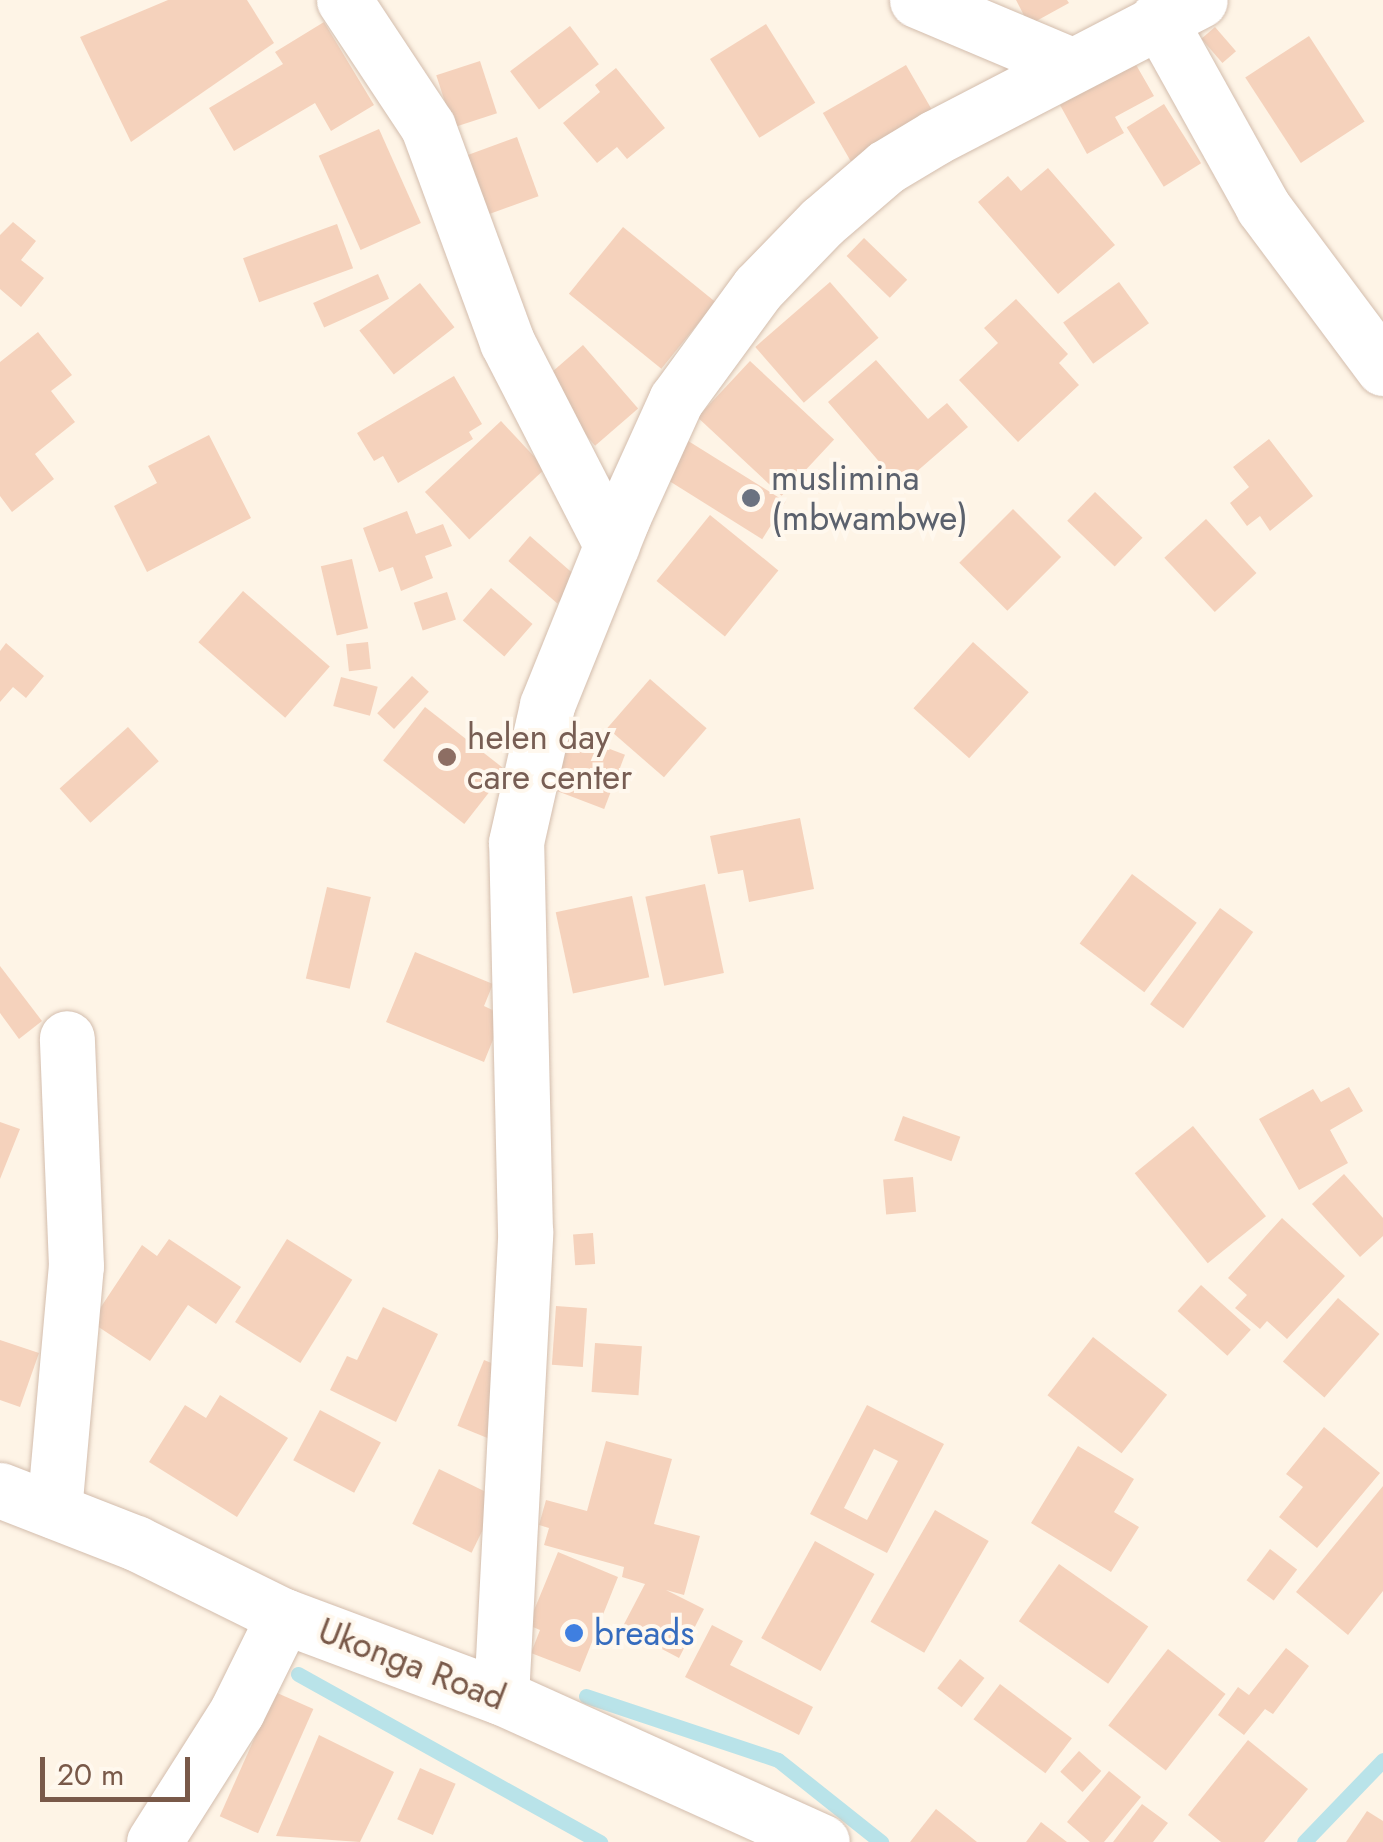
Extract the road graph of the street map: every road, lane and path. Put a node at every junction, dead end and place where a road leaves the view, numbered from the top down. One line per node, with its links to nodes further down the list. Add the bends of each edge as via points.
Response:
1 (344, 0): 6 (street, via 428,127 514,358)
2 (917, 0): 4 (street)
3 (1154, 12): 4 (street); 5 (street, via 1263,207)
4 (1071, 65): 6 (street, via 886,167 758,288 676,400)
5 (1383, 368)
6 (612, 546): 11 (street, via 547,706 516,842 525,1232)
7 (67, 1038): 9 (street, via 76,1266)
8 (0, 1490): 9 (street, Ukonga Road)
9 (54, 1511): 10 (street, Ukonga Road, via 136,1542)
10 (284, 1616): 11 (street, Ukonga Road); 12 (street)
11 (501, 1697): 13 (street, Ukonga Road)
12 (164, 1837)
13 (822, 1842)

